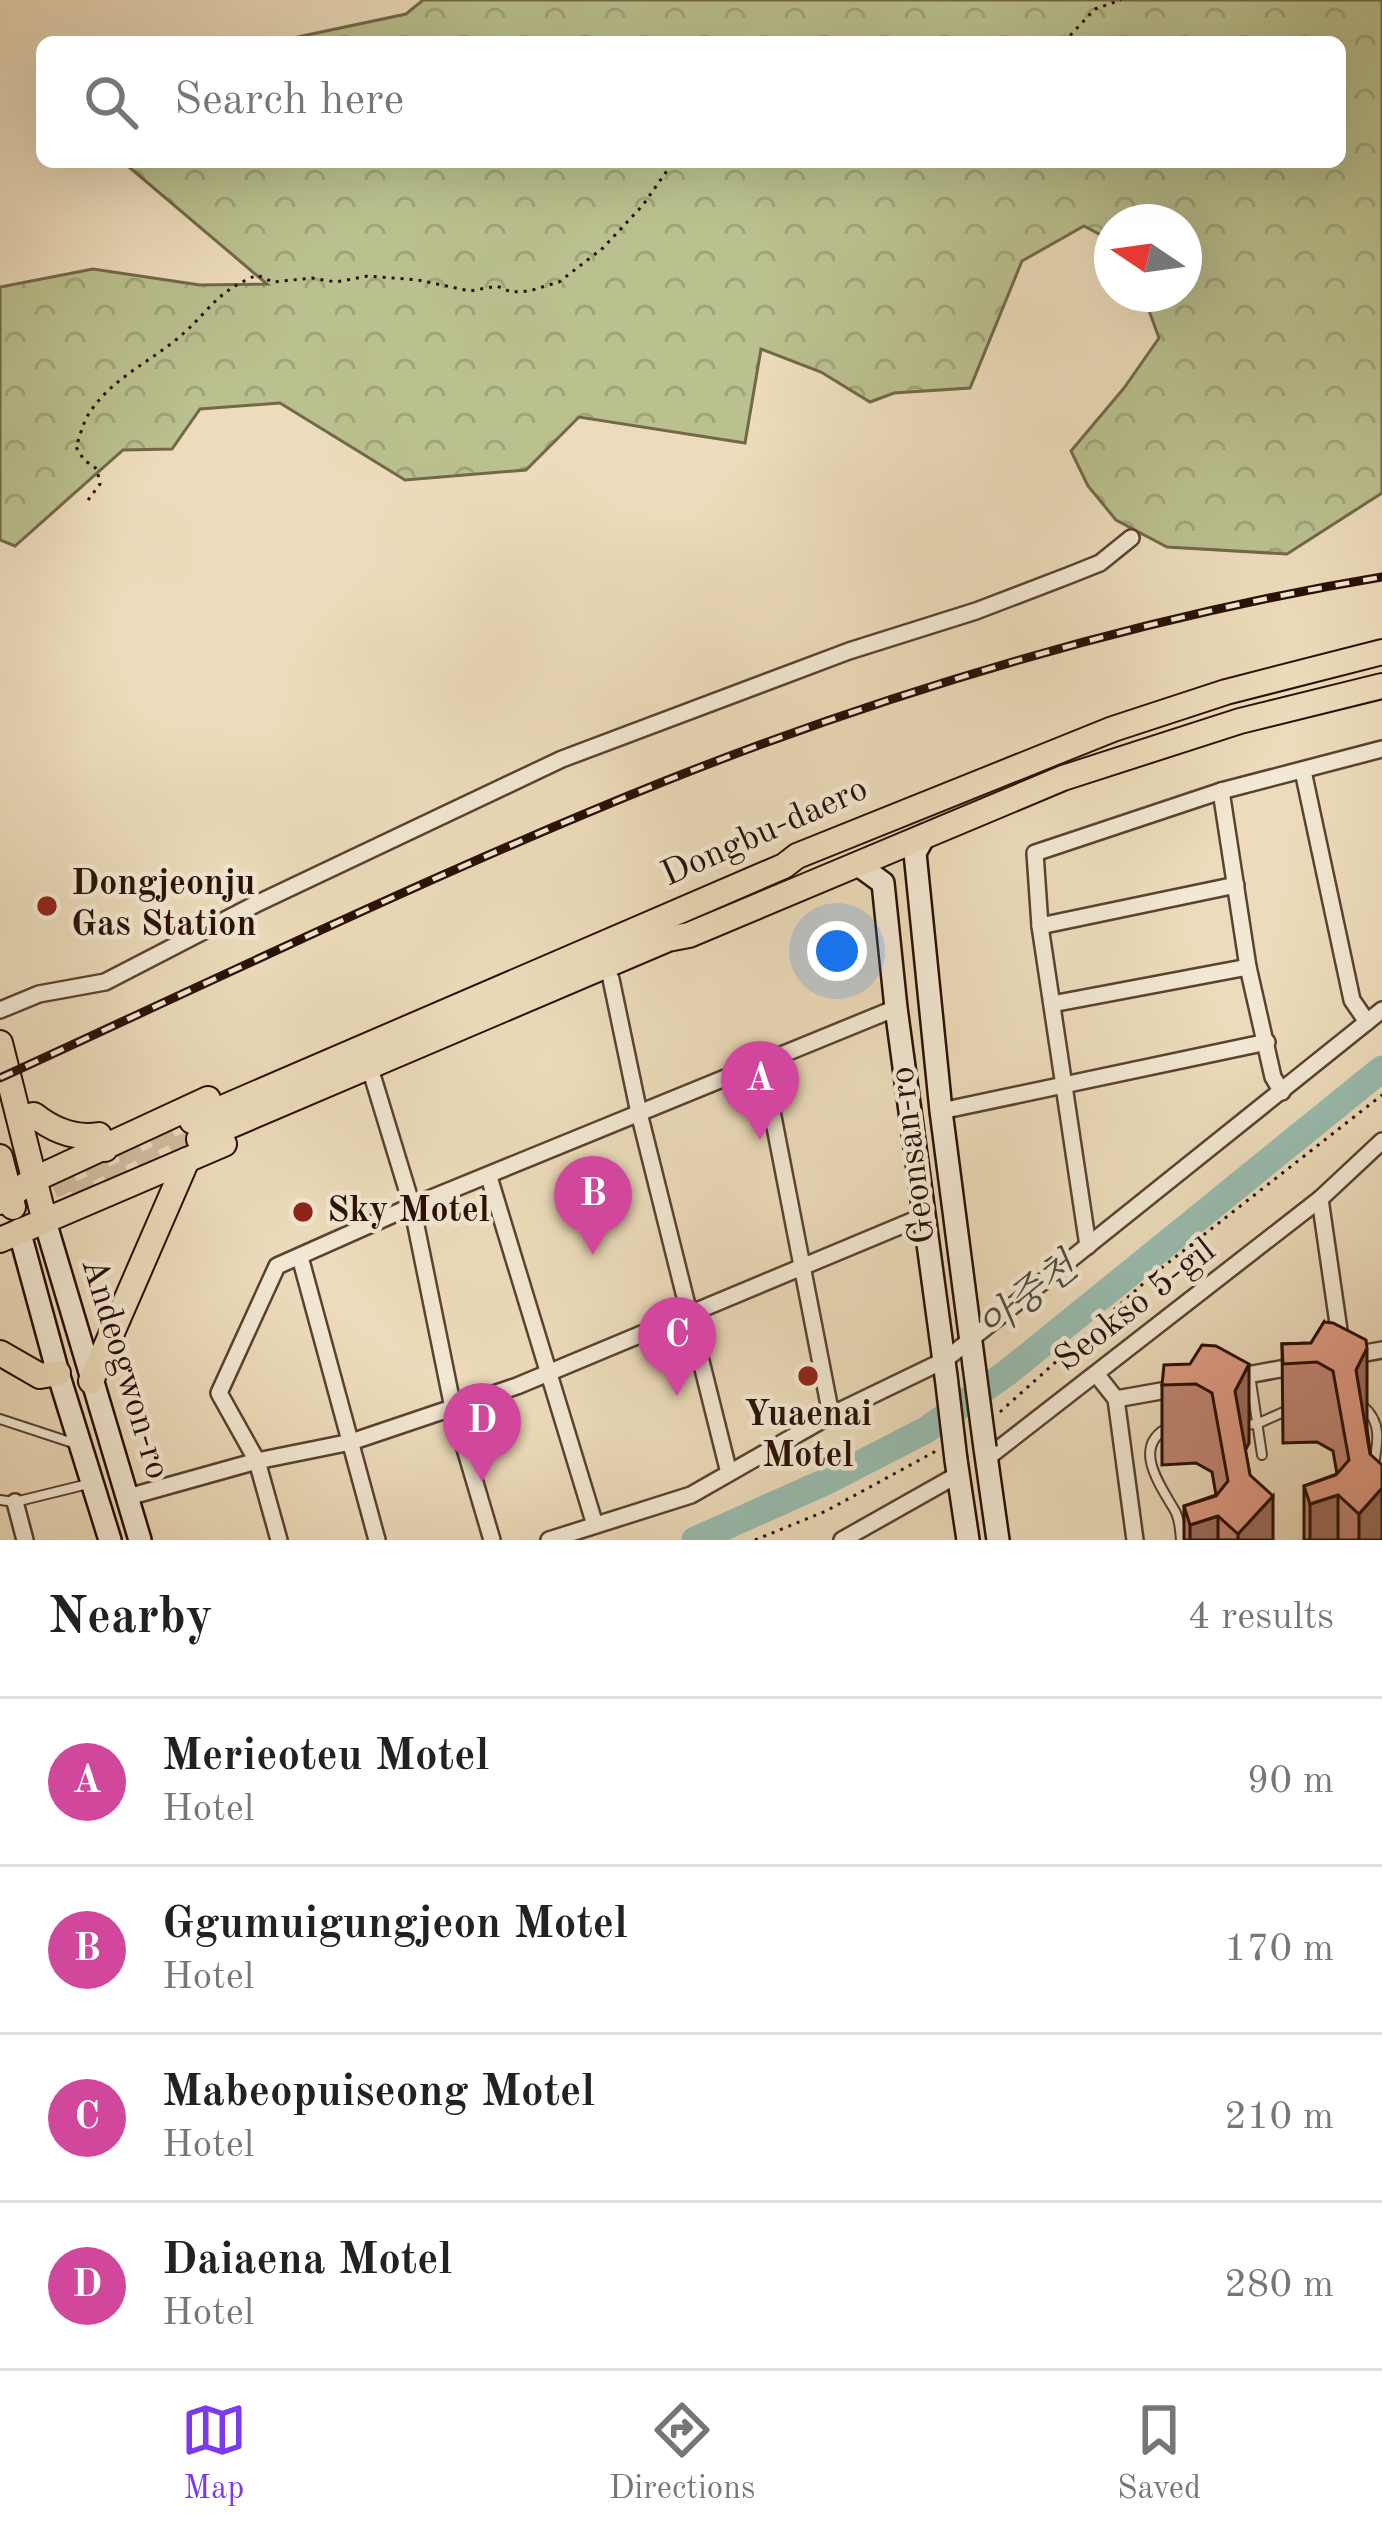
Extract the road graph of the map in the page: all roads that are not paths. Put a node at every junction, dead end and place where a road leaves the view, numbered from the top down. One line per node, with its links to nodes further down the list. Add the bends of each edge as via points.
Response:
1 (1131, 538): 17 (street, via 1100,562 1033,590 562,759 105,982)
2 (1382, 652): 8 (main road, Dongbu-daero, via 1113,729)
3 (1382, 686): 7 (main road, Dongbu-daero, via 1063,778)
4 (1382, 749): 5 (street)
5 (1303, 771): 6 (street); 19 (street, via 1352,1000)
6 (1220, 791): 10 (street); 11 (street, via 1035,853)
7 (925, 836): 9 (main road, Dongbu-daero); 26 (street, Geonsan-ro, via 914,853)
8 (797, 856): 29 (main road, via 778,857); 30 (main road, Dongbu-daero)
9 (857, 864): 12 (main road, Dongbu-daero); 16 (street, Geonsan-ro, via 883,883)
10 (1236, 885): 11 (street); 13 (street)
11 (1040, 926): 15 (street)
12 (689, 935): 14 (main road, Dongbu-daero); 30 (main road, Dongbu-daero)
13 (1248, 967): 15 (street); 20 (street)
14 (611, 980): 23 (main road, Dongbu-daero); 27 (street)
15 (1052, 1004): 24 (street)
16 (896, 1008): 22 (street); 39 (street, Geonsan-ro)
17 (0, 1010)
18 (1382, 1010): 19 (street)
19 (1367, 1022): 25 (street)
20 (1267, 1042): 24 (street); 25 (street)
21 (0, 1043): 28 (main road)
22 (762, 1060): 27 (street); 44 (street)
23 (373, 1078): 30 (main road, Dongbu-daero); 38 (street)
24 (1062, 1086): 26 (street); 42 (street)
25 (1282, 1092): 42 (street)
26 (940, 1111): 46 (street, Geonsan-ro)
27 (638, 1113): 34 (street); 45 (street)
28 (20, 1118): 32 (main road, via 34,1115 81,1138 99,1135); 35 (main road)
29 (164, 1118): 30 (main road, via 166,1144); 32 (main road)
30 (193, 1140): 40 (main road, Dongbu-daero); 55 (main road)
31 (1382, 1141): 36 (street, Seokso 5-gil)
32 (105, 1149): 35 (main road)
33 (0, 1157): 37 (main road)
34 (488, 1177): 38 (street); 52 (street)
35 (33, 1180): 37 (main road); 40 (main road)
36 (1320, 1198): 47 (street, via 1343,1357); 53 (street, Seokso 5-gil)
37 (5, 1199): 41 (main road)
38 (412, 1206): 43 (street); 59 (street)
39 (924, 1216): 44 (street); 50 (street, Geonsan-ro)
40 (44, 1218): 41 (main road, Dongbu-daero); 55 (street, Andeogwon-ro)
41 (9, 1235): 51 (street, Andeogwon-ro)
42 (1088, 1246): 46 (street)
43 (300, 1257): 65 (street); 69 (street, via 277,1267 219,1393)
44 (803, 1264): 45 (street); 60 (street)
45 (688, 1313): 52 (street); 72 (street)
46 (971, 1340): 50 (street); 67 (street, Geonsan-ro, bridge)
47 (1382, 1350)
48 (0, 1353): 51 (main road, via 40,1376)
49 (1320, 1362): 54 (street)
50 (946, 1368): 60 (street); 70 (street, Geonsan-ro, bridge)
51 (58, 1373): 66 (street, Andeogwon-ro)
52 (548, 1373): 59 (street); 76 (street)
53 (1097, 1375): 57 (street); 67 (street, Seokso 5-gil)
54 (1250, 1375): 57 (street); 64 (lane)
55 (91, 1381): 74 (street, Andeogwon-ro)
56 (1343, 1397): 71 (lane, via 1373,1414)
57 (1116, 1400): 87 (street)
58 (1299, 1401): 64 (lane)
59 (453, 1408): 65 (street); 82 (street)
60 (831, 1414): 72 (street)
61 (1190, 1418): 88 (lane, via 1161,1431 1150,1460)
62 (0, 1419): 66 (lane)
63 (1232, 1423): 64 (lane)
64 (1257, 1424): 68 (lane)
65 (351, 1442): 69 (street); 81 (street)
66 (83, 1446): 73 (street, Andeogwon-ro)
67 (986, 1453): 86 (street, Geonsan-ro)
68 (1262, 1455)
69 (257, 1461): 74 (street); 80 (street)
70 (957, 1467): 84 (street); 85 (street)
71 (1372, 1471)
72 (729, 1473): 76 (street, via 691,1495)
73 (94, 1483): 75 (lane); 78 (street, Andeogwon-ro)
74 (128, 1497): 79 (street, Andeogwon-ro)
75 (8, 1501): 77 (street)
76 (595, 1525): 83 (street)
77 (25, 1540)
78 (110, 1540)
79 (140, 1540)
80 (279, 1540)
81 (377, 1540)
82 (492, 1540)
83 (548, 1540)
84 (842, 1540)
85 (968, 1540)
86 (998, 1540)
87 (1135, 1540)
88 (1181, 1540)

